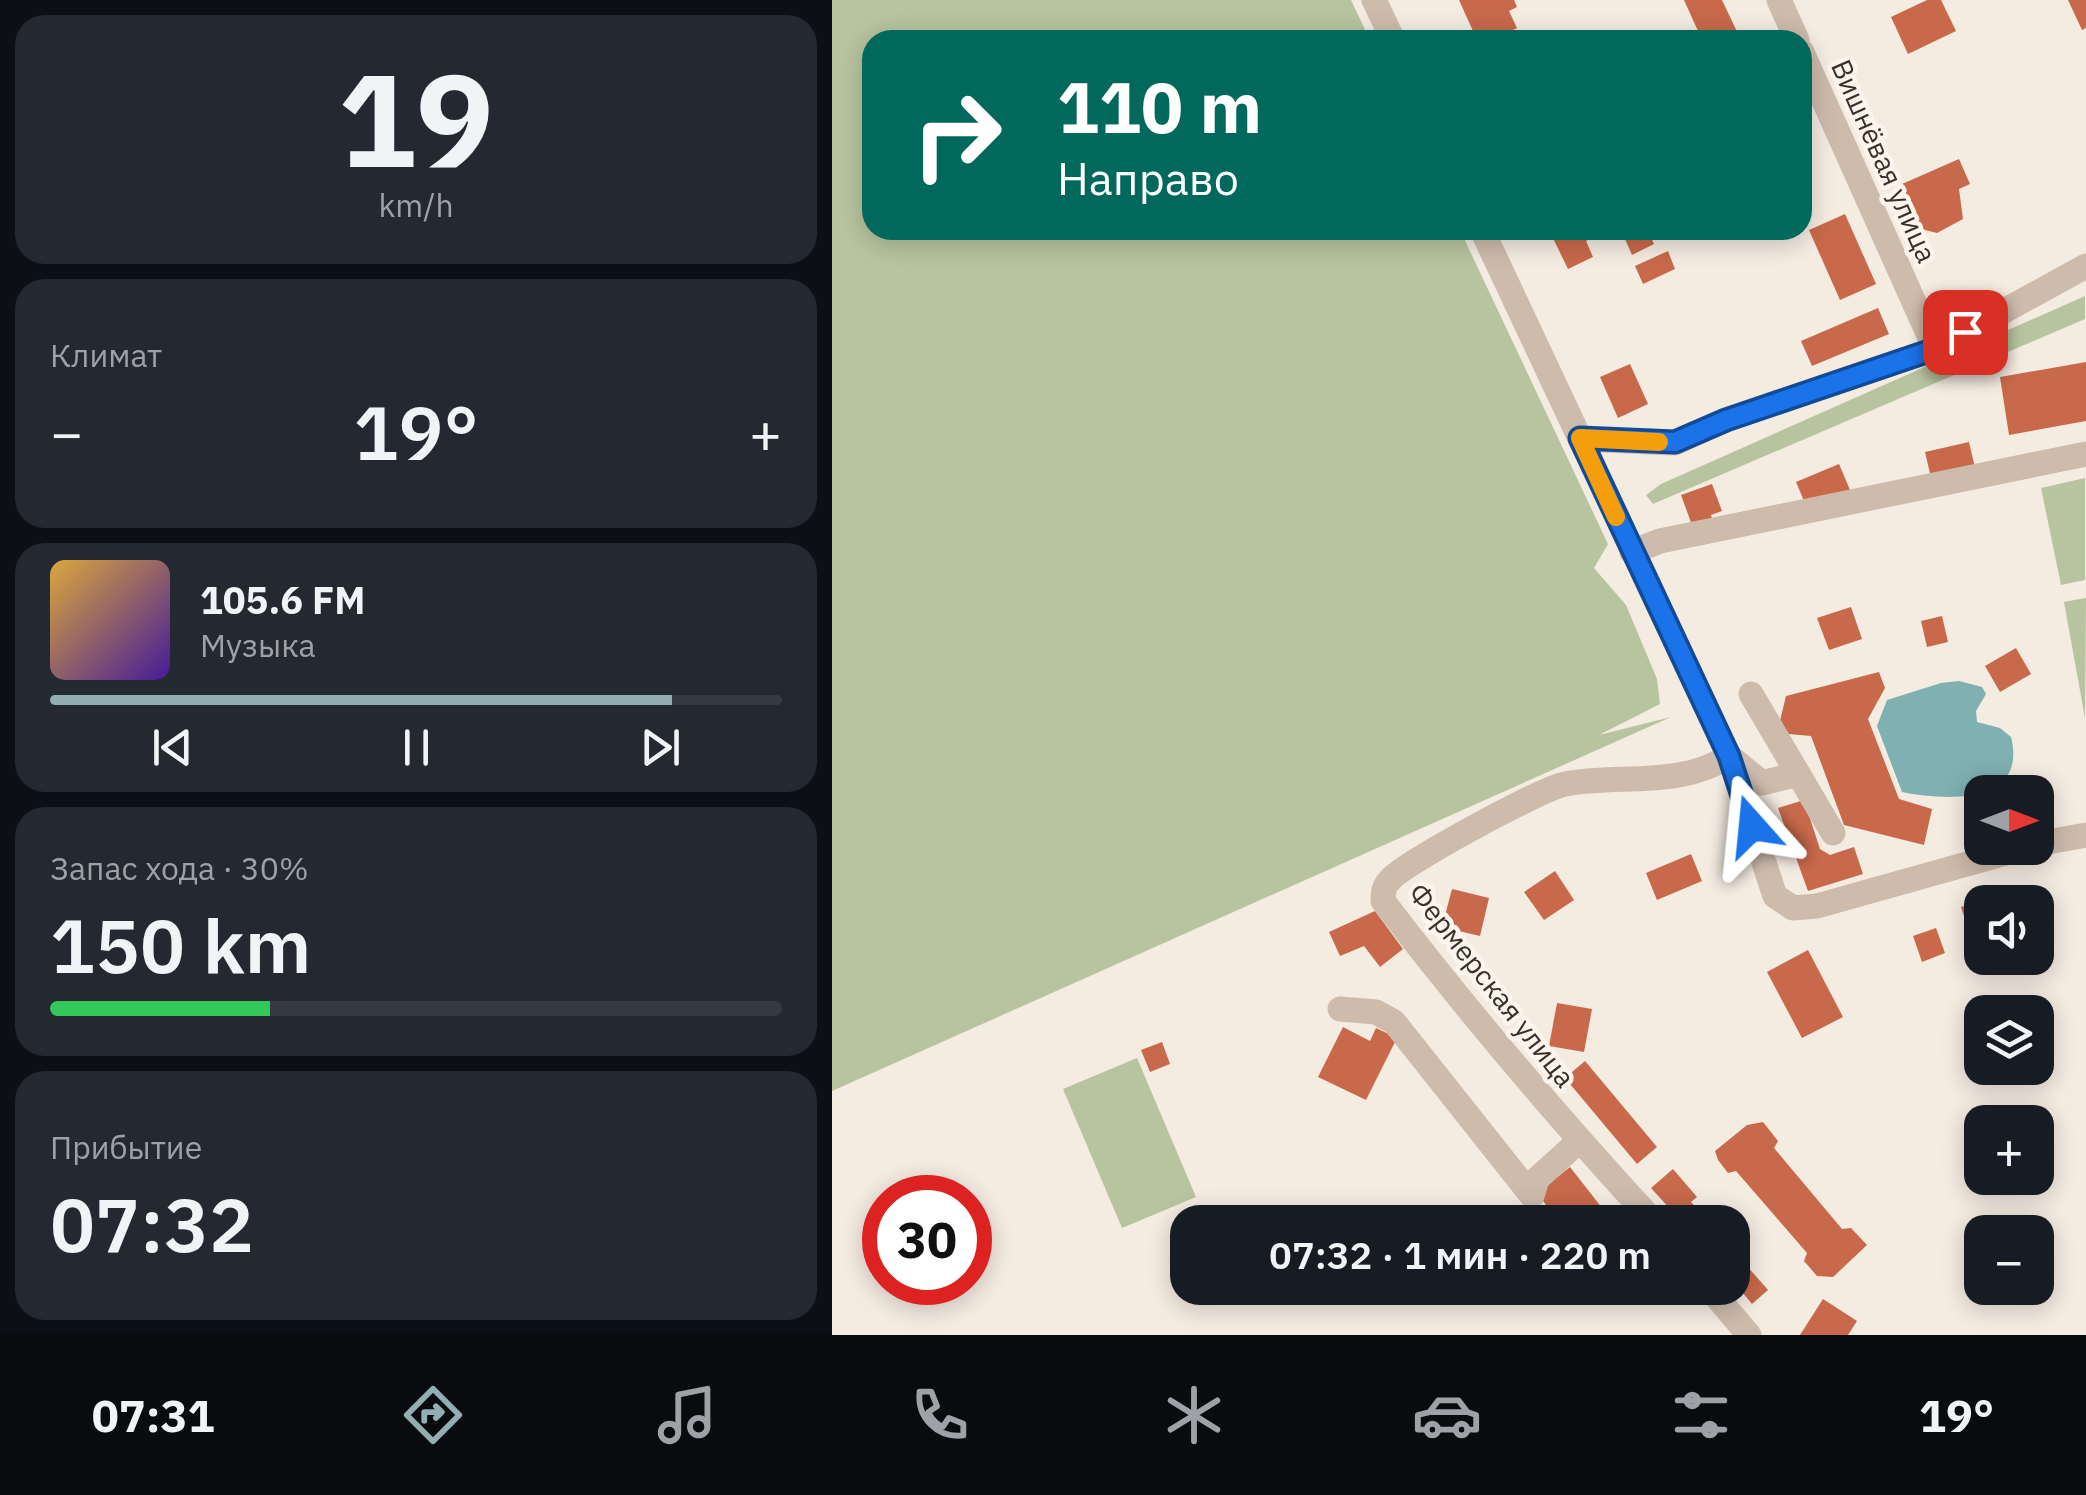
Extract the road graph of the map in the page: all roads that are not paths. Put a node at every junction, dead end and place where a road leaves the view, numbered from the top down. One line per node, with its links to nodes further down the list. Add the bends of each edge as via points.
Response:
1 (1374, 0): 3 (street)
2 (1779, 0): 4 (street, Вишнёвая улица)
3 (1388, 30)
4 (1792, 30)
5 (1812, 74): 8 (street, Вишнёвая улица)
6 (1487, 240): 9 (street)
7 (2086, 266): 8 (street)
8 (1935, 349): 9 (street, via 1675,442)
9 (1580, 438): 11 (street)
10 (2086, 454): 11 (street)
11 (1632, 552): 13 (street)
12 (1752, 694): 14 (street)
13 (1729, 756): 14 (street, via 1762,782); 18 (street, via 1775,896 1793,908); 20 (street, Фермерская улица, via 1706,772 1549,788 1414,860 1383,890 1383,900 1430,962)
14 (1798, 774): 15 (street)
15 (1833, 834)
16 (2086, 835): 17 (street)
17 (2054, 841)
18 (1964, 865)
19 (1340, 1009): 20 (street, via 1376,1012 1394,1022 1532,1196 1537,1179)
20 (1579, 1142): 21 (street, Фермерская улица)
21 (1638, 1205)
22 (1723, 1305): 23 (street)
23 (1749, 1335)

